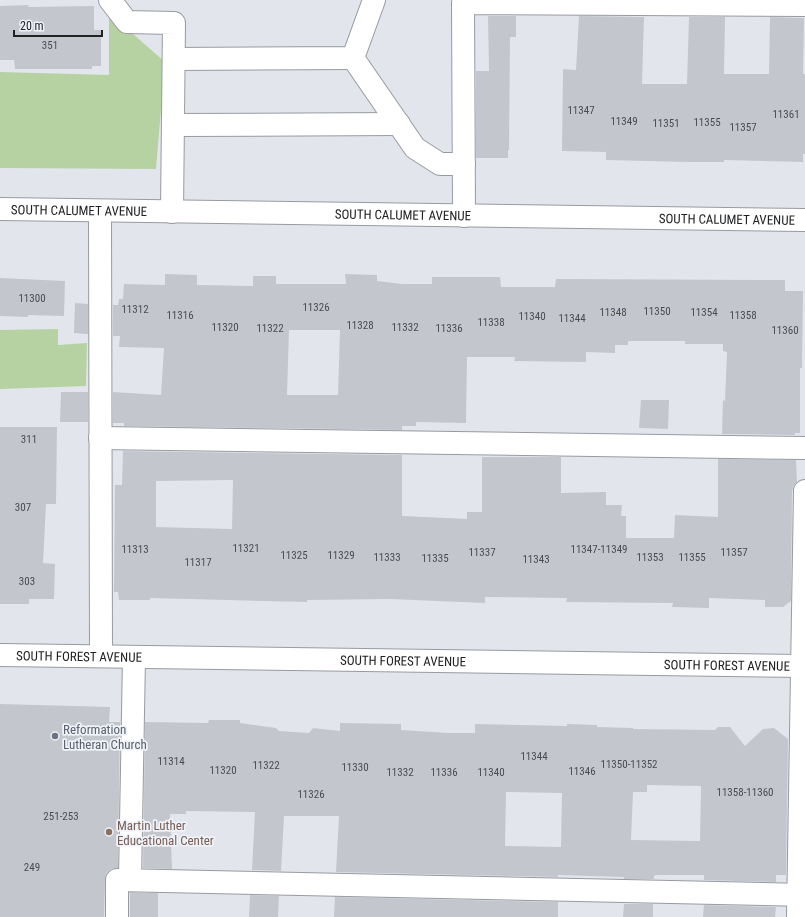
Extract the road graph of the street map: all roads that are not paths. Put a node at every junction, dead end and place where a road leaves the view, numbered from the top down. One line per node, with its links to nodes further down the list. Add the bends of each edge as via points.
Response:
1 (110, 0): 5 (street, via 127,22 174,23)
2 (374, 0): 4 (street)
3 (805, 4): 8 (street, via 463,3)
4 (353, 58): 5 (street); 6 (street)
5 (174, 59): 7 (street)
6 (399, 124): 7 (street); 8 (street, via 415,148 440,164)
7 (174, 125): 11 (street)
8 (464, 164): 12 (street)
9 (0, 209): 10 (street, SOUTH CALUMET AVENUE)
10 (100, 211): 11 (street, SOUTH CALUMET AVENUE); 14 (street)
11 (172, 212): 12 (street, SOUTH CALUMET AVENUE)
12 (464, 216): 13 (street, SOUTH CALUMET AVENUE)
13 (805, 220)
14 (100, 438): 15 (street); 18 (street)
15 (805, 448)
16 (805, 491): 20 (street)
17 (0, 655): 18 (street, SOUTH FOREST AVENUE)
18 (101, 656): 19 (street, SOUTH FOREST AVENUE)
19 (134, 657): 20 (street, SOUTH FOREST AVENUE); 21 (street)
20 (804, 666): 22 (street)
21 (130, 880): 22 (street); 23 (street, via 117,880)
22 (802, 895): 24 (street)
23 (117, 917)
24 (798, 917)

